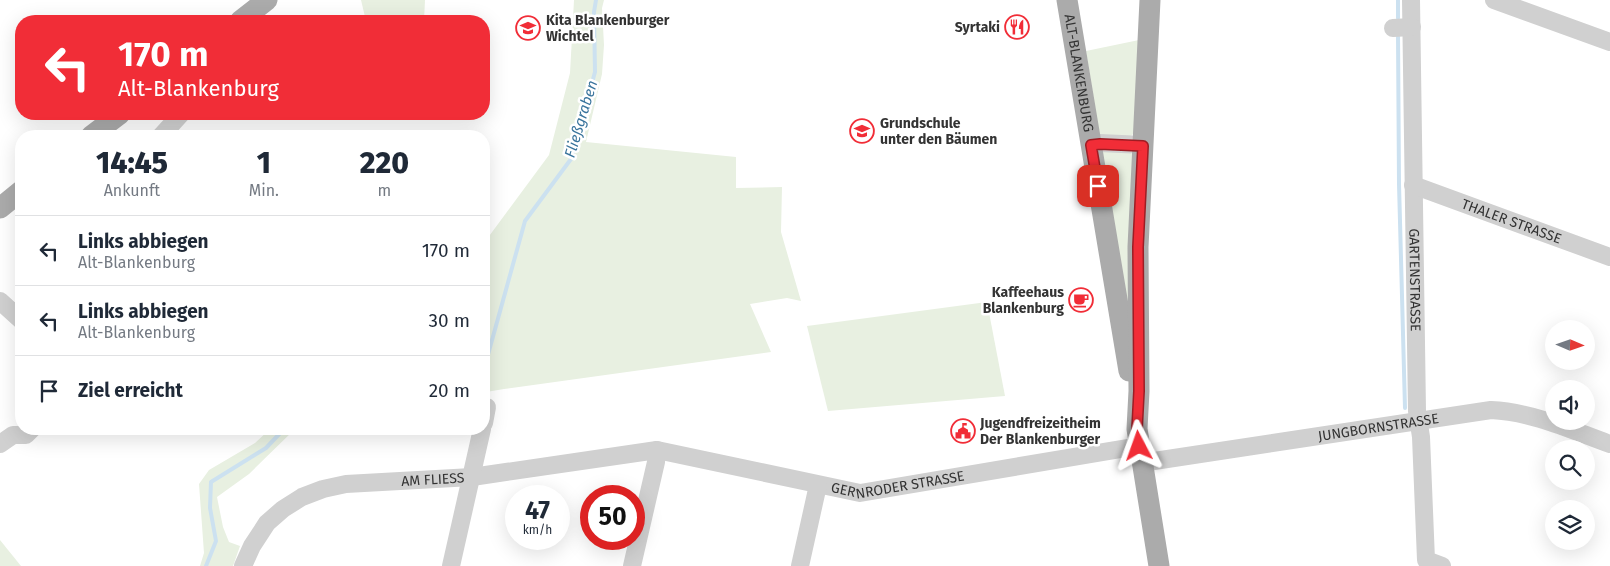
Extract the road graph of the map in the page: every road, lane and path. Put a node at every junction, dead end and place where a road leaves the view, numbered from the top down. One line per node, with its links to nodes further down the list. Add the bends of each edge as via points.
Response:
1 (267, 0): 6 (main road)
2 (1068, 0): 14 (main road, ALT-BLANKENBURG)
3 (1150, 0): 15 (main road, ALT-BLANKENBURG)
4 (1411, 0): 7 (street, GARTENSTRASSE)
5 (1494, 0): 9 (street)
6 (248, 15)
7 (1412, 27): 8 (street); 16 (street, GARTENSTRASSE)
8 (1393, 28)
9 (1610, 42)
10 (112, 120): 12 (main road)
11 (176, 120): 13 (street)
12 (99, 130)
13 (166, 130)
14 (1091, 145): 15 (street, ALT-BLANKENBURG); 22 (main road, ALT-BLANKENBURG)
15 (1143, 146): 22 (main road, ALT-BLANKENBURG, via 1138,247)
16 (1413, 185): 19 (street, THALER STRASSE); 23 (street, GARTENSTRASSE)
17 (15, 196): 18 (main road)
18 (0, 208)
19 (1610, 257)
20 (0, 301): 21 (street)
21 (15, 315)
22 (1137, 406): 29 (main road, ALT-BLANKENBURG)
23 (1418, 421): 27 (street, JUNGBORNSTRASSE, via 1491,410 1512,411); 29 (street, JUNGBORNSTRASSE); 32 (street, GARTENSTRASSE)
24 (15, 435): 26 (street)
25 (481, 435): 30 (street)
26 (0, 444)
27 (1610, 444)
28 (657, 450): 30 (street, AM FLIESS); 31 (street, GERNRODER STRASSE); 35 (street)
29 (1140, 454): 31 (street, GERNRODER STRASSE, via 860,493); 37 (main road, ALT-BLANKENBURG)
30 (472, 477): 33 (street, AM FLIESS, via 346,484 309,494 267,523); 34 (street)
31 (818, 485): 36 (street)
32 (1434, 563)
33 (244, 566)
34 (451, 566)
35 (632, 566)
36 (800, 566)
37 (1159, 566)

